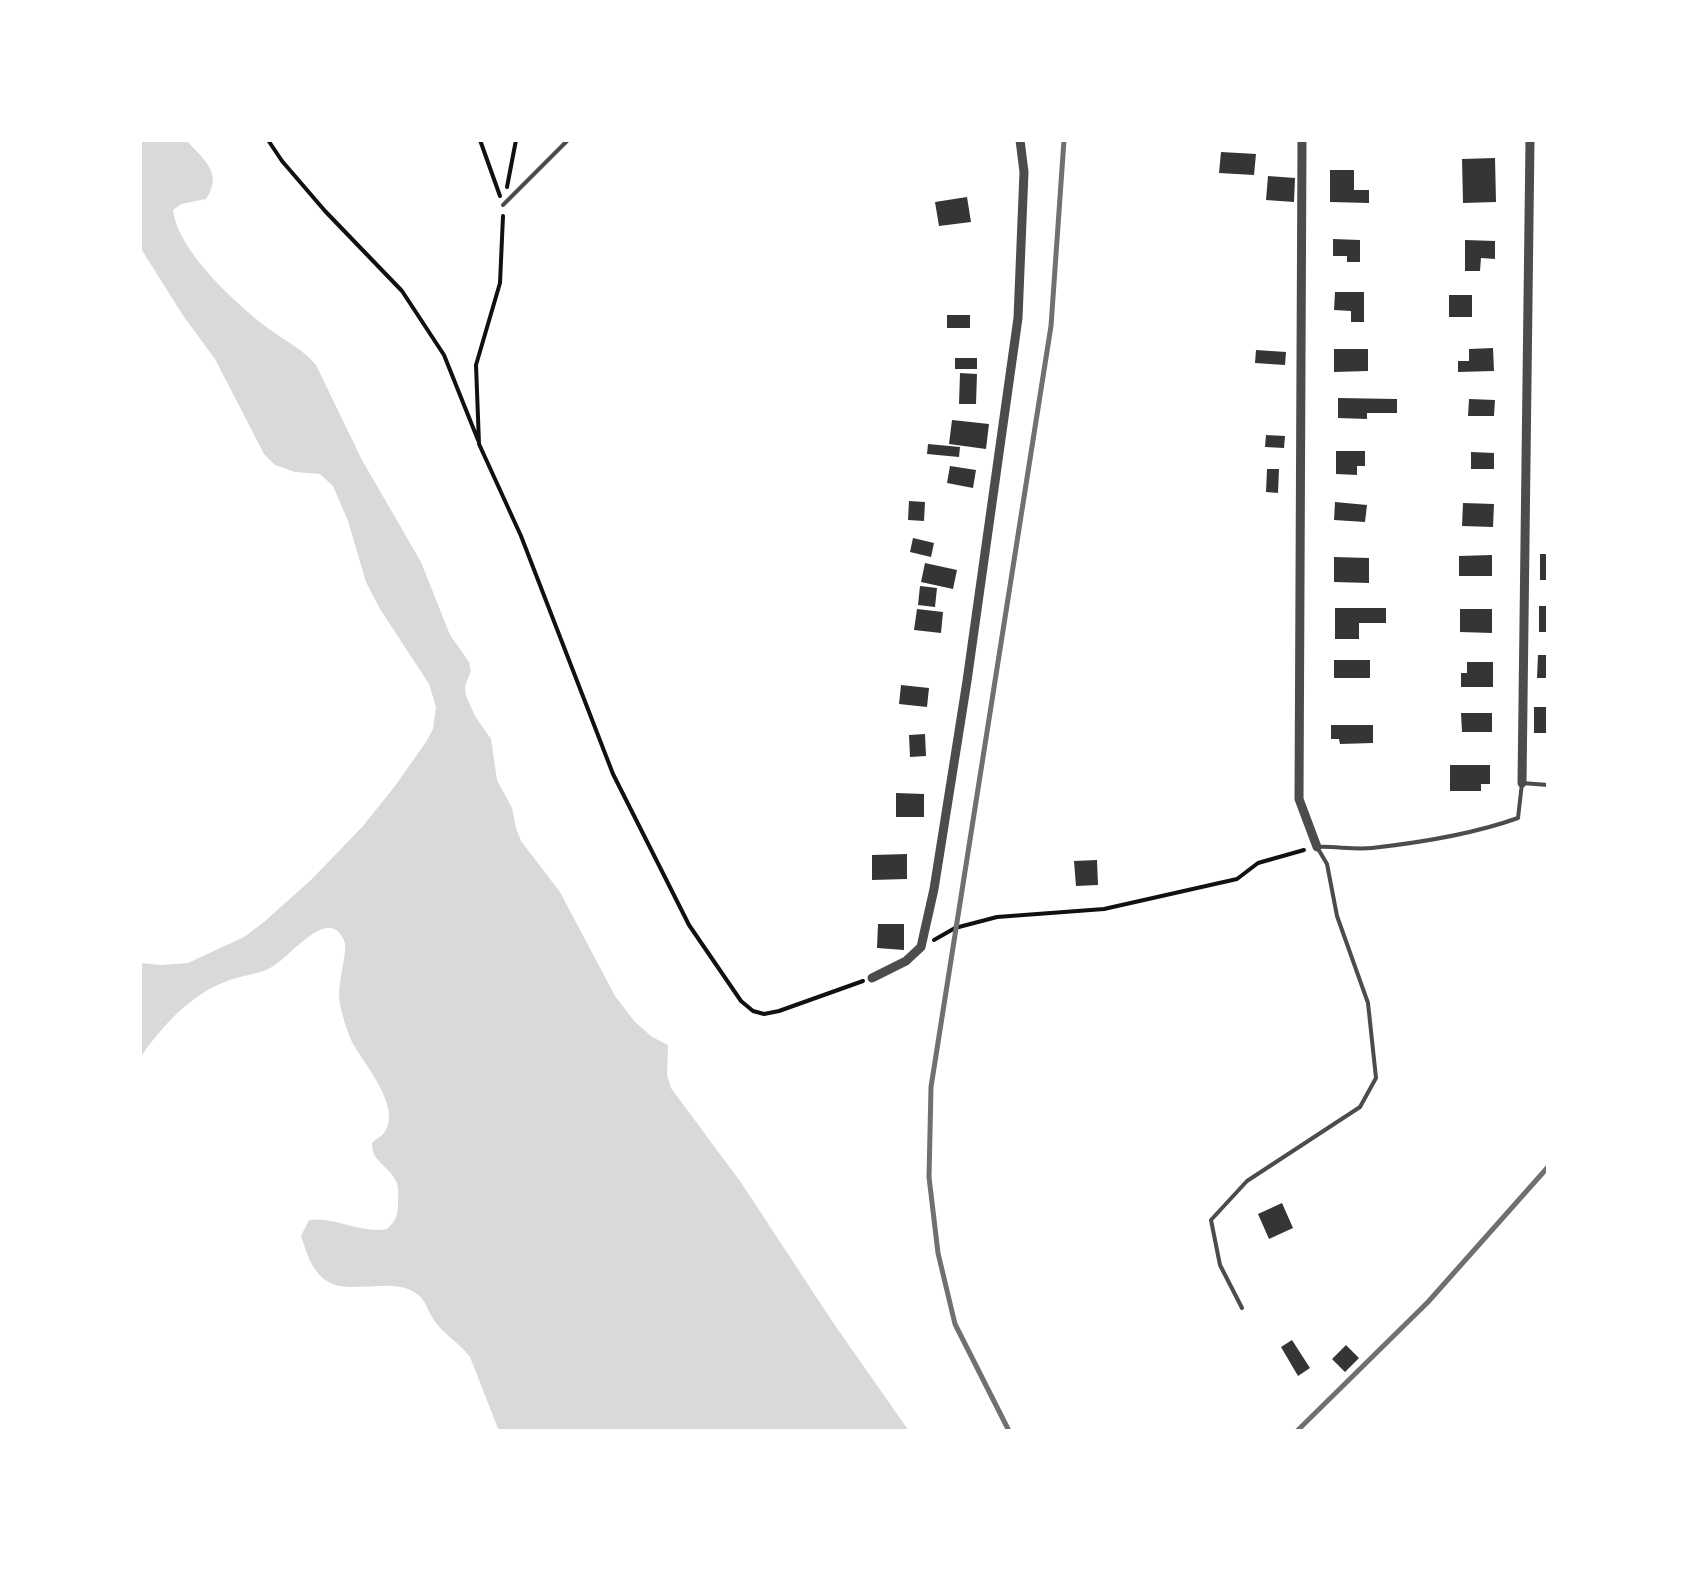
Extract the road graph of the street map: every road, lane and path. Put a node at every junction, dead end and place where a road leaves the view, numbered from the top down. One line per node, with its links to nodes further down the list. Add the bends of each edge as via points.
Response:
1 (268, 140): 9 (path, via 325,212 402,291 444,355)
2 (480, 140): 8 (path)
3 (516, 140): 8 (path)
4 (568, 140): 8 (lane)
5 (1020, 140): 13 (street, via 1018,318 967,682)
6 (1302, 140): 12 (street, via 1299,799)
7 (1530, 140): 10 (street)
8 (503, 205): 9 (path, via 500,282 476,365)
9 (480, 444): 14 (path, via 613,774 690,925 741,1001 753,1011 779,1012)
10 (1522, 783): 11 (lane); 12 (lane, via 1518,818 1493,828 1368,849)
11 (1548, 785)
12 (1317, 847): 13 (path, via 1258,864 1237,879 1104,909 997,917 955,928); 15 (lane, via 1368,1003 1376,1078 1360,1107 1247,1181 1211,1220 1220,1265)
13 (921, 947): 14 (street)
14 (872, 978)
15 (1242, 1308)

